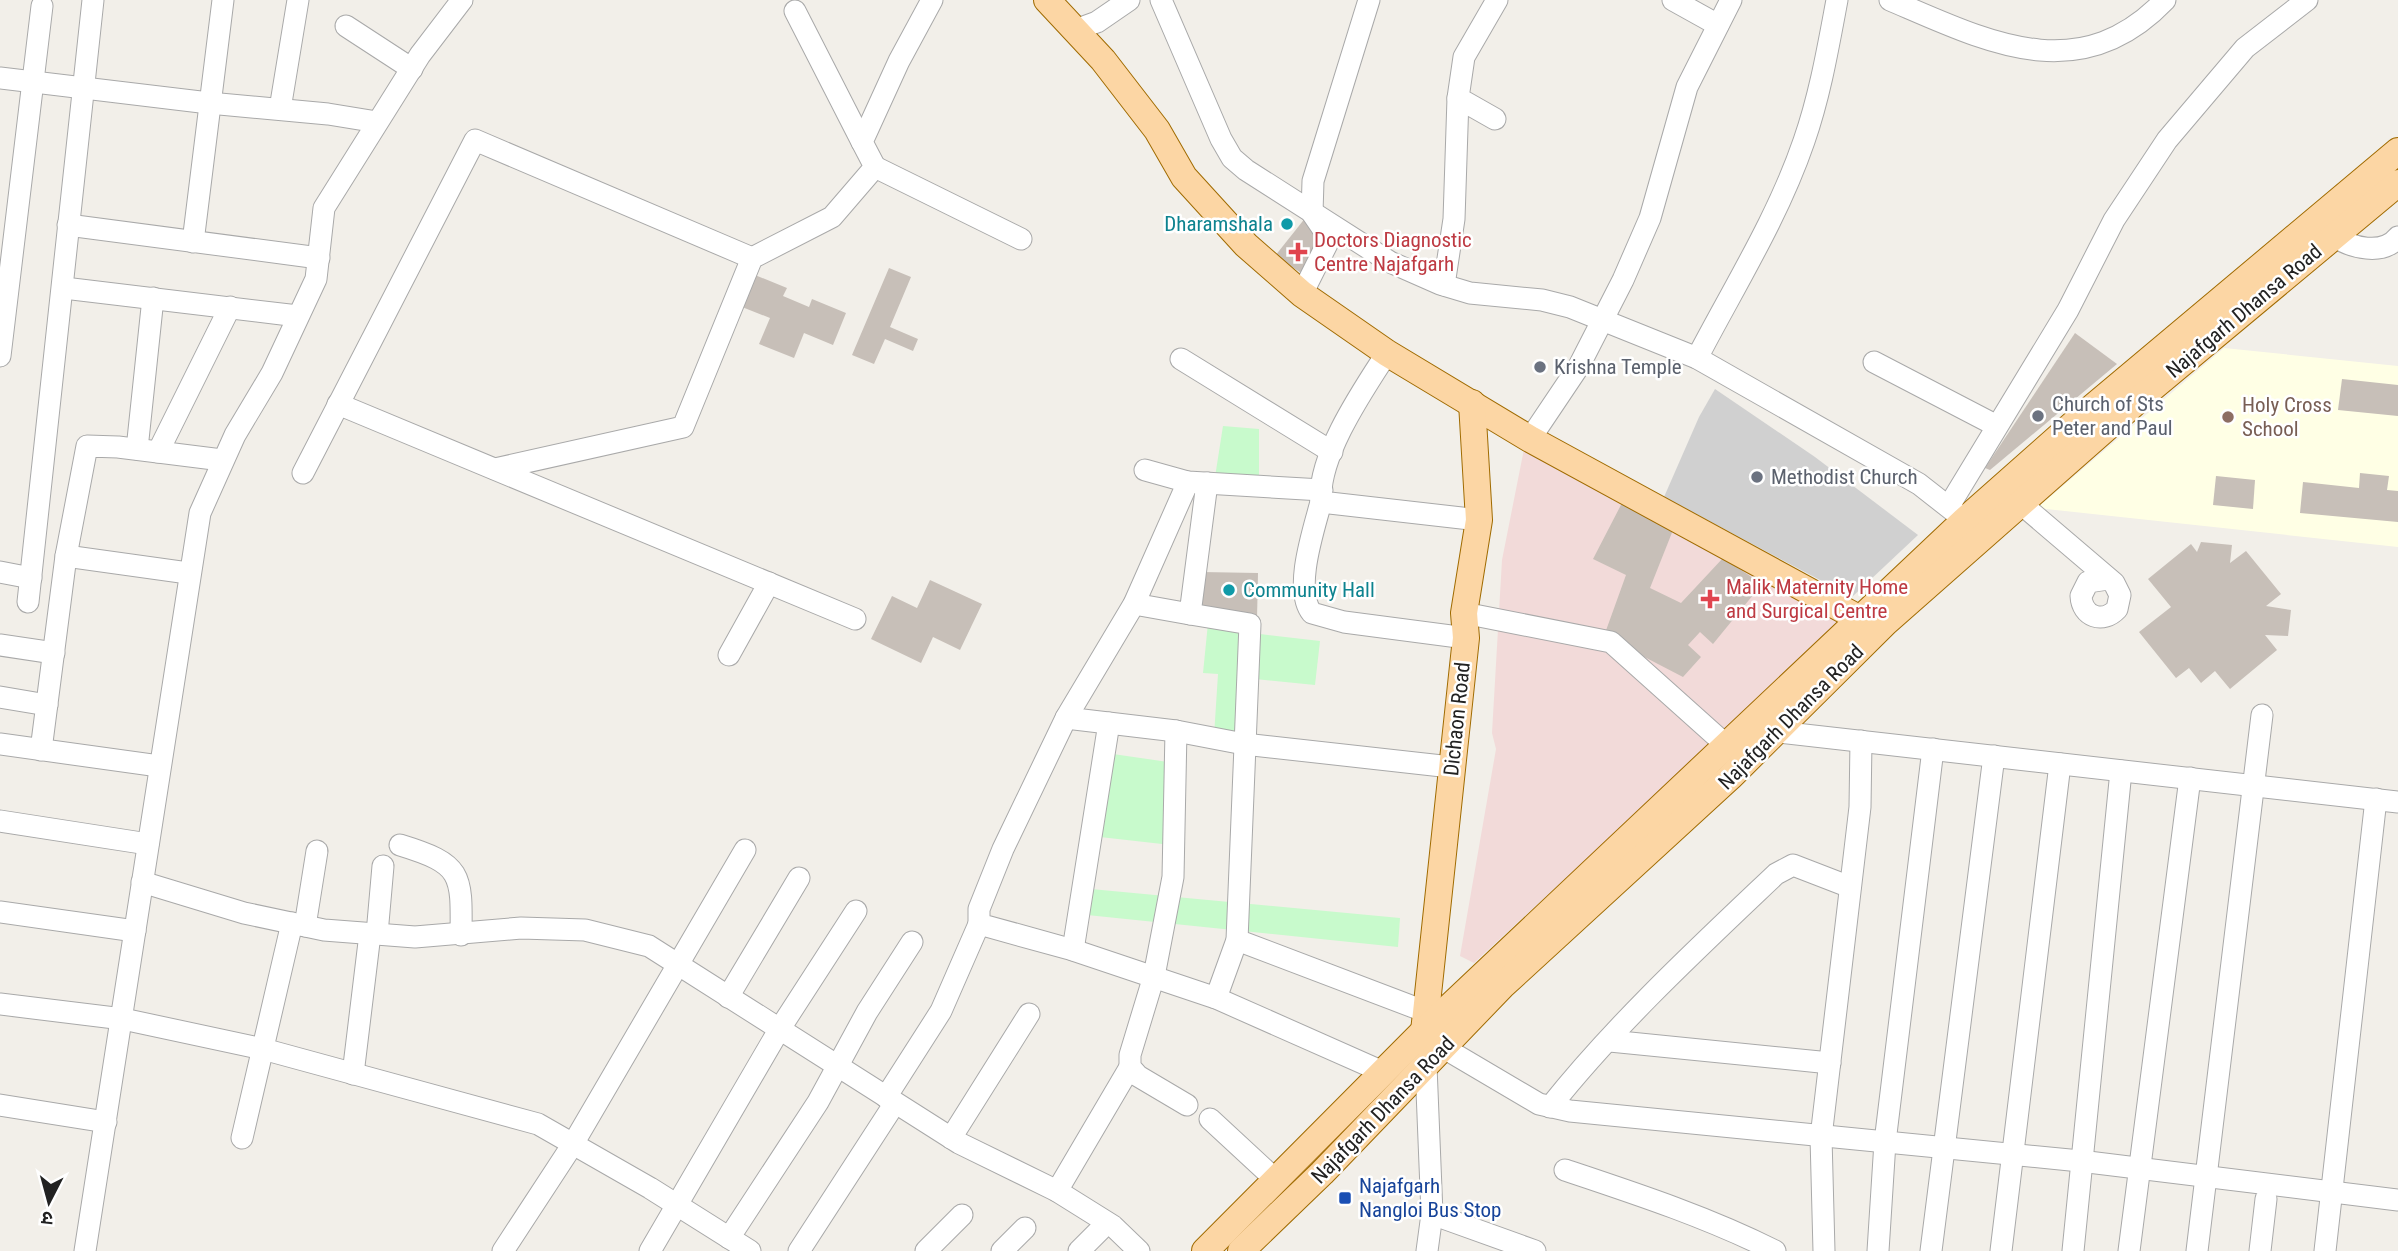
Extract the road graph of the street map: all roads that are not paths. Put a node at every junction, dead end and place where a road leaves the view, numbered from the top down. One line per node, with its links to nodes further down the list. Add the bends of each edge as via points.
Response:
1 (93, 0): 25 (street)
2 (223, 0): 27 (street)
3 (298, 0): 28 (street)
4 (462, 0): 22 (street)
5 (932, 0): 31 (street)
6 (1047, 0): 21 (main road)
7 (1129, 0): 21 (street, via 1097,22)
8 (1161, 0): 35 (street, via 1208,114 1232,158)
9 (1368, 0): 35 (street, via 1313,181)
10 (1497, 0): 26 (street, via 1464,57)
11 (1673, 0): 19 (street)
12 (1731, 0): 19 (street)
13 (1837, 0): 52 (street, via 1822,81 1803,145)
14 (1890, 0): 15 (street, via 1976,37 2019,48 2063,52 2097,47 2152,14)
15 (2165, 0)
16 (2307, 0): 57 (street, via 2245,48 2167,140 2114,220 2068,310)
17 (42, 6): 24 (street)
18 (795, 11): 31 (street)
19 (1718, 25): 49 (street, via 1687,87 1650,218)
20 (346, 26): 22 (street)
21 (1075, 30): 45 (main road, via 1157,130 1184,177 1246,245)
22 (412, 69): 30 (street)
23 (0, 78): 24 (street)
24 (33, 81): 25 (street); 51 (street)
25 (84, 86): 27 (street); 36 (street)
26 (1458, 98): 29 (street); 43 (street, via 1454,219)
27 (209, 103): 28 (street); 40 (street)
28 (280, 109): 30 (street)
29 (1495, 119)
30 (377, 122): 41 (street, via 324,208)
31 (862, 142): 33 (street)
32 (2398, 151): 68 (main road, via 2087,412)
33 (875, 167): 39 (street); 42 (street, via 832,217)
34 (2398, 183): 37 (main road, Najafgarh Dhansa Road)
35 (1312, 213): 43 (street, via 1390,262); 45 (street, via 1327,244)
36 (68, 225): 40 (street); 44 (street)
37 (2334, 236): 38 (street, via 2362,248 2378,247); 67 (main road, Najafgarh Dhansa Road)
38 (2398, 237)
39 (1021, 239)
40 (193, 242): 41 (street)
41 (319, 258): 48 (street, via 316,279)
42 (752, 258): 56 (street, via 475,140); 62 (street, via 683,427)
43 (1444, 285): 49 (street, via 1470,293 1542,300)
44 (64, 288): 46 (street); 73 (street)
45 (1302, 294): 50 (main road)
46 (153, 298): 47 (street); 59 (street)
47 (230, 307): 48 (street); 59 (street)
48 (298, 316): 61 (street, via 272,373)
49 (1605, 319): 52 (street); 58 (street, via 1559,400)
50 (1387, 353): 55 (main road); 60 (street)
51 (0, 356)
52 (1697, 358): 68 (street, via 1877,458)
53 (1181, 359): 60 (street)
54 (1874, 362): 57 (street)
55 (1472, 403): 58 (main road); 69 (main road, Dichaon Road)
56 (338, 404): 62 (street); 64 (street)
57 (1997, 426): 68 (street)
58 (1530, 439): 80 (main road)
59 (148, 450): 61 (street); 70 (street, via 87,446)
60 (1332, 452): 66 (street)
61 (222, 460): 72 (street, via 200,513)
62 (495, 469): 75 (street)
63 (1145, 470): 65 (street)
64 (303, 472)
65 (1198, 482): 66 (street); 77 (street); 78 (street)
66 (1322, 496): 69 (street); 81 (street, via 1304,597 1312,613 1344,622)
67 (2019, 502): 74 (street); 80 (main road, Najafgarh Dhansa Road)
68 (1957, 513): 80 (main road)
69 (1479, 520): 81 (main road, Dichaon Road)
70 (66, 556): 72 (street); 83 (street)
71 (0, 572): 73 (street)
72 (188, 572): 100 (street)
73 (31, 578): 76 (street)
74 (2108, 579)
75 (769, 583): 79 (street); 84 (street)
76 (28, 602)
77 (1134, 604): 78 (street); 88 (street)
78 (1190, 614): 94 (street, via 1250,624)
79 (855, 618)
80 (1869, 624): 91 (main road, Najafgarh Dhansa Road); 95 (main road)
81 (1465, 625): 95 (street, via 1611,642); 101 (main road, Dichaon Road)
82 (0, 645): 83 (street)
83 (54, 653): 86 (street)
84 (729, 655)
85 (0, 697): 86 (street)
86 (47, 705): 97 (street)
87 (2262, 715): 104 (street)
88 (1066, 718): 89 (street); 119 (street, via 1003,849 979,909)
89 (1109, 723): 90 (street); 125 (street)
90 (1175, 731): 94 (street); 127 (street, via 1173,877)
91 (1778, 732): 92 (street); 134 (main road, Najafgarh Dhansa Road, via 1502,986)
92 (1861, 741): 96 (street); 115 (street, via 1860,807)
93 (0, 744): 97 (street)
94 (1244, 744): 101 (street); 123 (street)
95 (1726, 745): 134 (main road)
96 (1933, 749): 98 (street); 151 (street)
97 (41, 750): 100 (street)
98 (1994, 756): 99 (street); 153 (street)
99 (2060, 764): 102 (street); 154 (street)
100 (159, 766): 108 (street)
101 (1451, 767): 134 (main road, Dichaon Road)
102 (2121, 771): 103 (street); 155 (street)
103 (2190, 778): 104 (street); 156 (street)
104 (2253, 786): 105 (street); 158 (street)
105 (2376, 800): 106 (street); 160 (street)
106 (2398, 802)
107 (0, 821): 108 (street)
108 (148, 844): 114 (street)
109 (400, 845): 122 (street, via 436,856 451,867 462,894)
110 (745, 850): 126 (street)
111 (317, 851): 118 (street)
112 (383, 866): 121 (street)
113 (799, 877): 128 (street)
114 (142, 882): 118 (street); 120 (street)
115 (1850, 887): 135 (street, via 1793,865 1776,874); 137 (street)
116 (856, 911): 133 (street)
117 (0, 912): 120 (street)
118 (298, 924): 121 (street); 136 (street)
119 (979, 924): 125 (street); 142 (street, via 941,1011)
120 (135, 932): 132 (street)
121 (374, 934): 122 (street); 141 (street)
122 (461, 935): 126 (street, via 521,928 585,930 649,946)
123 (1237, 940): 129 (street); 134 (street)
124 (912, 942): 138 (street)
125 (1073, 950): 127 (street)
126 (679, 965): 128 (street); 152 (street)
127 (1154, 976): 129 (street); 139 (street)
128 (729, 997): 133 (street)
129 (1216, 998): 140 (street)
130 (0, 1004): 132 (street)
131 (1029, 1014): 149 (street)
132 (122, 1019): 136 (street); 147 (street)
133 (779, 1030): 138 (street); 164 (street)
134 (1429, 1040): 140 (main road); 145 (street); 166 (street, Dichaon Road); 180 (main road, Najafgarh Dhansa Road)
135 (1610, 1041): 137 (street); 145 (street)
136 (263, 1049): 141 (street); 150 (street)
137 (1830, 1063): 148 (street)
138 (837, 1067): 142 (street); 169 (street)
139 (1130, 1067): 144 (street); 161 (street)
140 (1383, 1072): 159 (main road)
141 (354, 1074): 152 (street, via 538,1124)
142 (891, 1100): 149 (street); 174 (street)
143 (0, 1105): 147 (street)
144 (1187, 1105)
145 (1550, 1107): 148 (street)
146 (1210, 1119): 159 (street)
147 (106, 1122): 170 (street)
148 (1821, 1137): 151 (street); 184 (street)
149 (951, 1138): 161 (street)
150 (242, 1139)
151 (1885, 1142): 153 (street); 185 (street)
152 (573, 1144): 164 (street); 171 (street)
153 (1944, 1148): 154 (street); 186 (street)
154 (2011, 1155): 155 (street); 187 (street)
155 (2080, 1161): 156 (street); 188 (street)
156 (2138, 1169): 158 (street); 189 (street)
157 (1565, 1170): 183 (street, via 1729,1228)
158 (2207, 1178): 160 (street); 190 (street)
159 (1278, 1181): 179 (main road)
160 (2332, 1190): 163 (street); 192 (street)
161 (1057, 1191): 167 (street)
162 (2266, 1199): 191 (street)
163 (2398, 1200)
164 (678, 1205): 169 (street); 172 (street)
165 (962, 1214): 175 (street)
166 (1432, 1214): 181 (street, Dichaon Road); 182 (street)
167 (1107, 1223): 177 (street); 178 (street)
168 (1025, 1228): 176 (street)
169 (729, 1238): 173 (street)
170 (85, 1251)
171 (503, 1251)
172 (650, 1251)
173 (750, 1251)
174 (799, 1251)
175 (926, 1251)
176 (1002, 1251)
177 (1079, 1251)
178 (1139, 1251)
179 (1205, 1251)
180 (1241, 1251)
181 (1427, 1251)
182 (1535, 1251)
183 (1775, 1251)
184 (1824, 1251)
185 (1878, 1251)
186 (1931, 1251)
187 (2001, 1251)
188 (2073, 1251)
189 (2129, 1251)
190 (2197, 1251)
191 (2260, 1251)
192 (2325, 1251)

